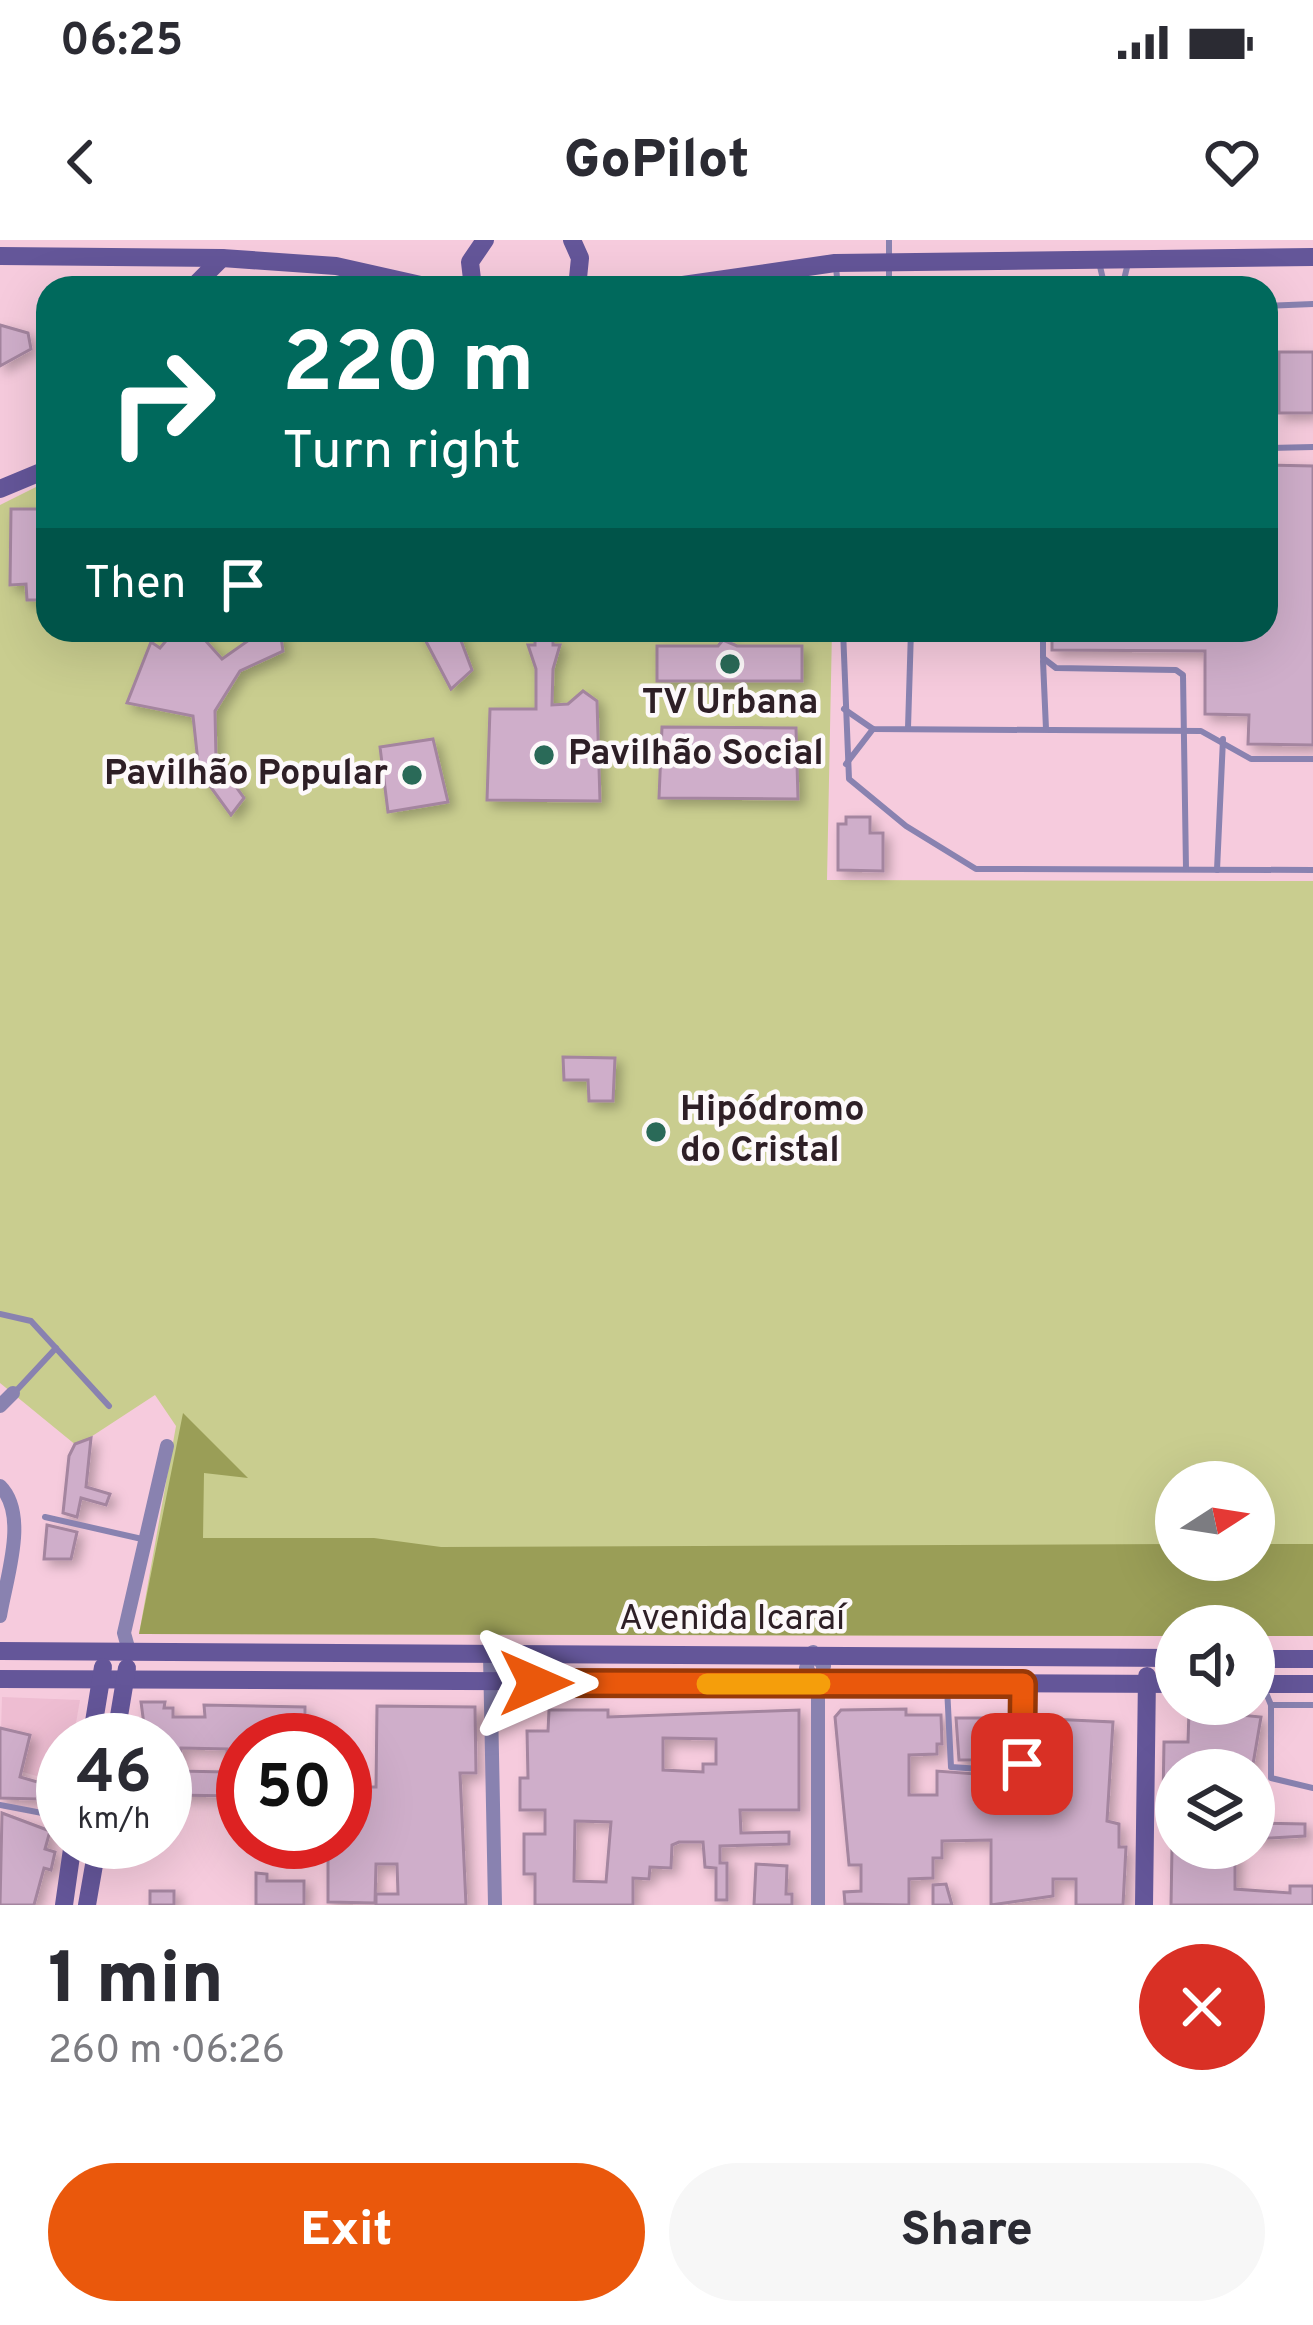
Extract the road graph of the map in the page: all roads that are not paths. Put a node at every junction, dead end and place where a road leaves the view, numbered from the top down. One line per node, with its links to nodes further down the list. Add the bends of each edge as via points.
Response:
1 (485, 240): 13 (main road, via 470,262)
2 (572, 240): 14 (main road)
3 (889, 240): 9 (lane)
4 (0, 256): 8 (main road)
5 (1098, 256): 6 (main road); 9 (main road); 18 (lane)
6 (1130, 256): 7 (main road); 19 (lane)
7 (1313, 257)
8 (222, 258): 11 (main road); 12 (main road)
9 (889, 261): 10 (main road); 17 (lane)
10 (835, 263): 15 (main road); 16 (lane)
11 (204, 276)
12 (381, 276)
13 (472, 276)
14 (578, 276)
15 (745, 276)
16 (837, 276)
17 (889, 276)
18 (1102, 276)
19 (1125, 276)
20 (1313, 304): 21 (lane)
21 (1278, 305)
22 (1313, 447): 23 (lane)
23 (1278, 448)
24 (36, 474): 25 (main road)
25 (0, 489)
26 (843, 642): 30 (lane)
27 (911, 642): 32 (lane)
28 (1042, 642): 29 (lane)
29 (1043, 658): 33 (lane); 34 (lane, via 1066,670 1176,670 1187,683)
30 (844, 709): 31 (lane); 37 (lane)
31 (873, 729): 32 (lane); 37 (lane)
32 (908, 729): 33 (lane)
33 (1046, 729): 34 (lane)
34 (1186, 730): 35 (lane); 38 (lane)
35 (1222, 739): 36 (lane, via 1251,759); 39 (lane)
36 (1313, 758)
37 (845, 764): 38 (lane, via 872,801 976,869)
38 (1186, 869): 39 (lane)
39 (1217, 870): 40 (lane)
40 (1313, 870)
41 (0, 1314): 42 (lane, via 31,1321)
42 (57, 1346): 43 (lane); 45 (lane)
43 (13, 1394): 44 (street)
44 (0, 1406)
45 (109, 1406)
46 (167, 1446): 49 (street)
47 (0, 1486): 50 (street, via 15,1515)
48 (45, 1517): 49 (lane)
49 (146, 1540): 51 (street)
50 (0, 1616)
51 (127, 1642): 53 (main road, Avenida Icaraí); 55 (main road, Avenida Icaraí); 61 (main road)
52 (0, 1651): 53 (main road, Avenida Icaraí)
53 (106, 1651): 60 (main road)
54 (813, 1652): 55 (main road, Avenida Icaraí); 56 (main road, Avenida Icaraí); 64 (street, via 824,1666)
55 (490, 1655): 63 (street)
56 (1155, 1657)
57 (1275, 1659): 58 (main road)
58 (1313, 1659)
59 (1155, 1672): 67 (main road)
60 (101, 1678): 61 (main road, Avenida Icaraí); 62 (main road, Avenida Icaraí); 73 (main road)
61 (125, 1678): 63 (main road, Avenida Icaraí); 74 (main road)
62 (0, 1679)
63 (489, 1683): 64 (main road, Avenida Icaraí); 83 (street)
64 (818, 1684): 65 (main road, Avenida Icaraí); 84 (street)
65 (946, 1684): 66 (main road, Avenida Icaraí); 66 (lane, via 951,1767 1011,1771 1022,1764)
66 (1023, 1684): 67 (main road, Avenida Icaraí)
67 (1144, 1684): 68 (main road, Avenida Icaraí); 85 (main road)
68 (1155, 1684)
69 (1275, 1684): 70 (main road)
70 (1313, 1684)
71 (1275, 1705): 72 (lane)
72 (1313, 1705)
73 (95, 1713)
74 (119, 1713)
75 (1271, 1725): 76 (lane, via 1271,1778)
76 (1313, 1788)
77 (0, 1804): 78 (lane)
78 (36, 1811)
79 (69, 1869): 81 (main road)
80 (94, 1869): 82 (main road)
81 (64, 1905)
82 (88, 1905)
83 (495, 1905)
84 (818, 1905)
85 (1144, 1905)

